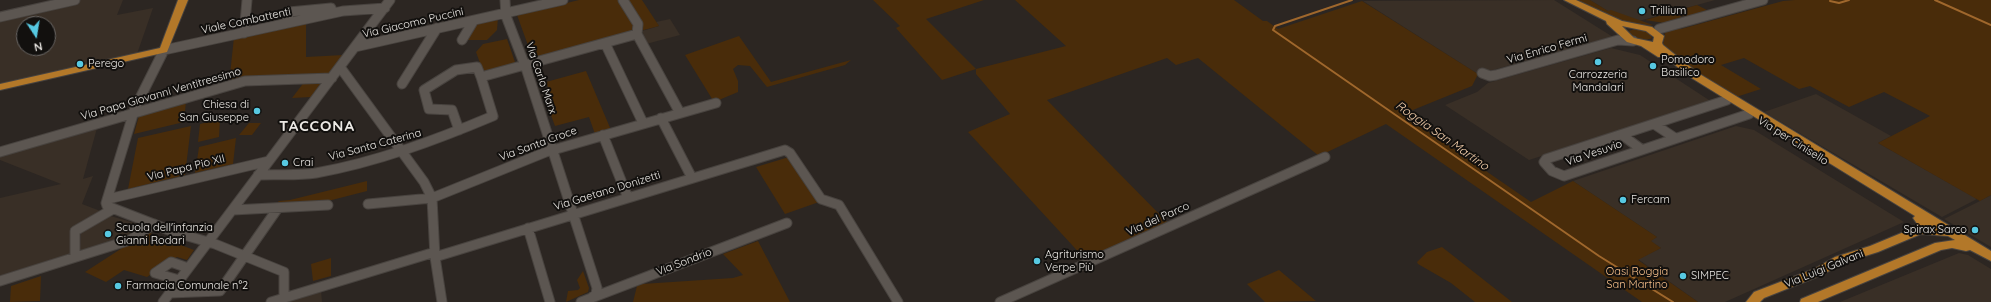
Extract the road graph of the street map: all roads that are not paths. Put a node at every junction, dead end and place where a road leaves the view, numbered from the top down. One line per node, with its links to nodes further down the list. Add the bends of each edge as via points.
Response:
1 (75, 0): 14 (street)
2 (183, 0): 27 (main road)
3 (247, 0): 19 (street)
4 (390, 0): 11 (street)
5 (505, 0): 13 (street, Via Carlo Marx)
6 (563, 0): 13 (street, Via Giacomo Puccini)
7 (623, 0): 20 (street, via 638,24)
8 (1562, 0): 21 (main road, Via per Cinisello, via 1610,23)
9 (1569, 0): 17 (main road, Via per Cinisello)
10 (1763, 0): 22 (street)
11 (385, 8): 12 (street); 26 (street)
12 (332, 10): 16 (street, Viale Combattenti); 16 (street, via 289,8)
13 (505, 13): 15 (street, Via Giacomo Puccini); 28 (street, Via Carlo Marx)
14 (0, 17)
15 (474, 20): 18 (street, Via Giacomo Puccini); 23 (street, Via Giacomo Puccini)
16 (288, 23): 19 (street, Viale Combattenti)
17 (1630, 26): 21 (main road, via 1624,27); 22 (main road, Via per Cinisello, via 1647,28)
18 (437, 28): 26 (street, Via Giacomo Puccini); 33 (street)
19 (244, 33): 27 (street, Viale Combattenti)
20 (637, 34): 24 (street); 38 (street)
21 (1620, 35): 25 (main road, Via per Cinisello); 30 (street, Via Enrico Fermi, via 1496,75)
22 (1658, 35): 25 (main road, Via per Cinisello); 64 (main road, Via per Cinisello, via 1661,49 1694,75)
23 (462, 40)
24 (605, 43): 28 (street); 41 (street)
25 (1644, 44): 35 (main road, Via per Cinisello, via 1687,76)
26 (355, 47): 29 (street)
27 (164, 50): 34 (main road); 37 (street)
28 (525, 65): 31 (street); 48 (street, Via Carlo Marx)
29 (340, 67): 32 (street); 49 (street)
30 (1482, 73)
31 (481, 77): 43 (street, Via Santa Caterina, via 493,116); 43 (street, via 478,67 459,69 424,90 429,110 452,110)
32 (332, 78): 37 (street, Via Papa Giovanni Ventitreesimo, via 245,81); 52 (street)
33 (402, 84)
34 (0, 87)
35 (1727, 100): 39 (main road, Via per Cinisello); 42 (street, Via Vesuvio)
36 (716, 103): 38 (street, Via Santa Croce)
37 (134, 113): 50 (street, Via Papa Giovanni Ventitreesimo); 57 (street)
38 (680, 113): 40 (street, Via Santa Croce)
39 (1749, 114): 46 (street, Via Vesuvio); 64 (main road, Via per Cinisello)
40 (661, 118): 41 (street, Via Santa Croce); 54 (street)
41 (643, 123): 44 (street, Via Santa Croce)
42 (1654, 124): 45 (street, Via Vesuvio); 46 (street)
43 (459, 130): 49 (street, Via Santa Caterina)
44 (603, 135): 48 (street, Via Santa Croce); 56 (street)
45 (1622, 135): 47 (street); 47 (street, Via Vesuvio, via 1546,159 1544,162 1564,176)
46 (1675, 138): 47 (street, Via Vesuvio)
47 (1642, 149)
48 (552, 150): 55 (street, Via Santa Croce); 63 (street, Via Carlo Marx)
49 (402, 151): 53 (street, Via Santa Caterina, via 311,174); 55 (street)
50 (0, 152)
51 (1325, 157): 88 (street, Via del Parco)
52 (270, 161): 53 (street); 57 (street, Via Papa Pio XII)
53 (258, 176): 62 (street)
54 (692, 178): 56 (street, Via Gaetano Donizetti); 87 (street, Via Gaetano Donizetti, via 785,150 790,153 821,198 839,205)
55 (432, 198): 58 (street, Via Santa Croce); 72 (street)
56 (628, 198): 63 (street, Via Gaetano Donizetti)
57 (108, 199): 61 (street, via 107,206)
58 (368, 204)
59 (328, 205): 60 (street)
60 (278, 208): 62 (street); 73 (street)
61 (113, 209): 66 (street); 74 (street, via 75,231)
62 (232, 210): 69 (street)
63 (573, 214): 67 (street, Via Gaetano Donizetti); 82 (street, Via Carlo Marx, via 597,288 596,294)
64 (1919, 220): 68 (main road, Via Luigi Galvani); 68 (main road, Via per Cinisello); 71 (main road, Via per Cinisello); 89 (main road, Via Luigi Galvani, via 1874,249 1839,260 1818,272 1759,295)
65 (787, 223): 82 (street, Via Sondrio)
66 (154, 224): 69 (street); 74 (street, via 130,240)
67 (528, 228): 72 (street, Via Gaetano Donizetti); 86 (street)
68 (1945, 233): 70 (main road, via 1945,239); 71 (main road, Via per Cinisello)
69 (208, 242): 73 (street); 77 (street)
70 (1939, 246): 71 (main road, Via Luigi Galvani, via 1952,244); 90 (main road, Via Luigi Galvani)
71 (1972, 248): 75 (main road, Via per Cinisello); 76 (main road, Via per Cinisello)
72 (435, 254): 81 (street, Via Gaetano Donizetti); 85 (street)
73 (246, 256): 80 (street, via 220,291); 81 (street, via 284,272)
74 (75, 257): 79 (street)
75 (1991, 257)
76 (1991, 262)
77 (188, 268): 78 (street); 78 (street, via 171,262 155,273)
78 (179, 280): 80 (street)
79 (0, 281)
80 (170, 293): 83 (street)
81 (284, 298): 84 (street, Via Gaetano Donizetti)
82 (586, 300)
83 (163, 302)
84 (271, 302)
85 (442, 302)
86 (550, 302)
87 (898, 302)
88 (1000, 302)
89 (1752, 302)
90 (1806, 302)

